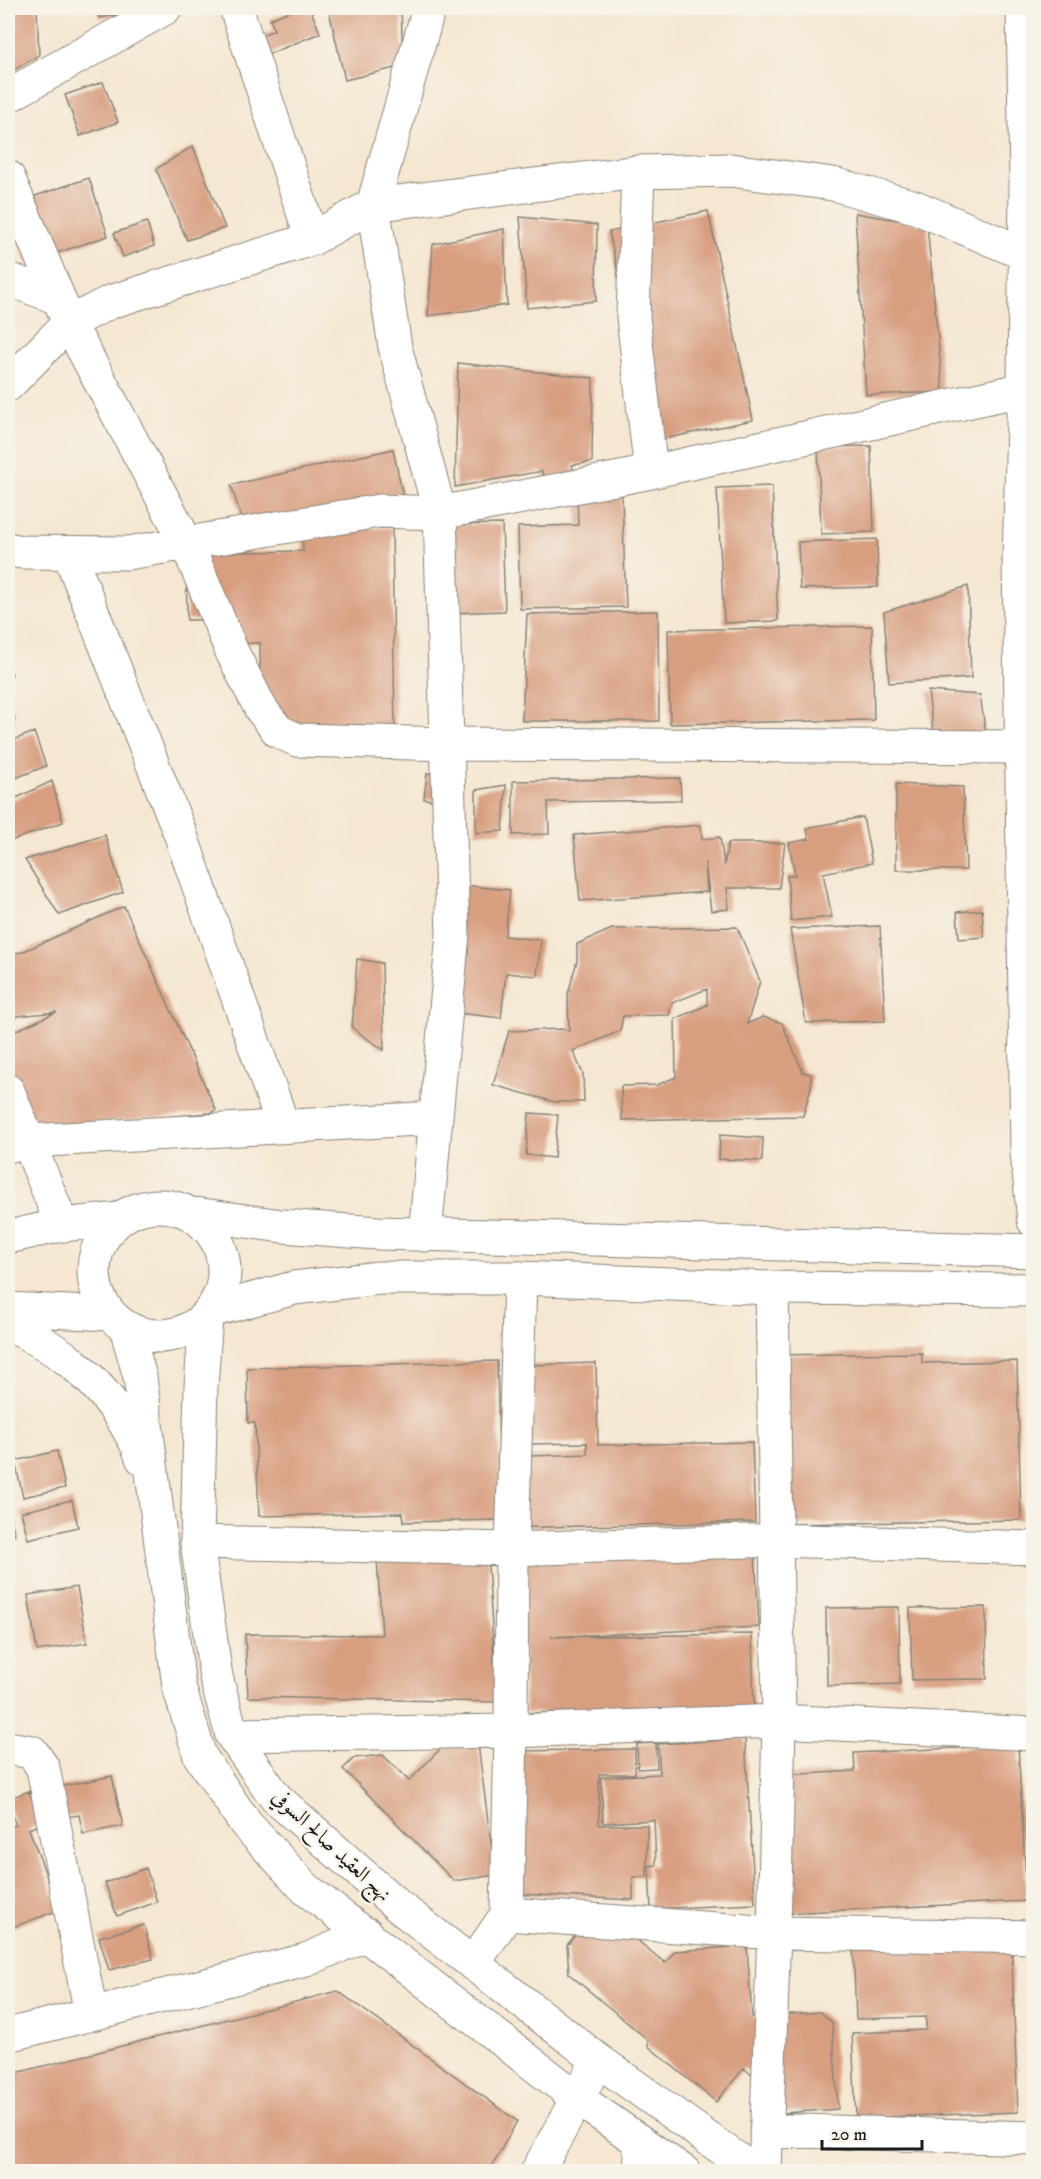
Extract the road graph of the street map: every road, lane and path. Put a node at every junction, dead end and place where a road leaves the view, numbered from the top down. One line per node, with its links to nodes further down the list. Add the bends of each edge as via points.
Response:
1 (165, 8): 5 (street)
2 (236, 8): 9 (street)
3 (429, 8): 8 (street)
4 (1023, 8): 10 (street)
5 (8, 96)
6 (638, 172): 8 (street); 10 (street, via 731,170 833,184 915,207); 15 (street, via 633,317)
7 (8, 177): 12 (street)
8 (374, 205): 9 (street); 16 (street, via 395,347)
9 (312, 239): 12 (street, via 110,302)
10 (1025, 254): 14 (street)
11 (8, 279): 12 (street)
12 (63, 311): 13 (street); 17 (street)
13 (8, 385)
14 (1029, 388): 15 (street); 21 (street, via 1019,560)
15 (651, 472): 16 (street)
16 (440, 513): 17 (street, via 379,511); 20 (street)
17 (187, 544): 19 (street, via 128,553); 20 (street, via 232,652 261,710 278,731 297,740)
18 (8, 549): 19 (street)
19 (69, 553): 24 (street, via 180,833)
20 (448, 744): 21 (street); 23 (street, via 453,934)
21 (1028, 747): 28 (street, via 1027,1152)
22 (8, 1091): 25 (street)
23 (435, 1118): 24 (street); 30 (street)
24 (283, 1126): 25 (street)
25 (18, 1143): 29 (street)
26 (188, 1213): 27 (street, via 152,1206); 30 (street, via 282,1226); 37 (street, via 206,1226 219,1245 224,1268 221,1290)
27 (119, 1219): 29 (street); 38 (street, via 104,1235 96,1254 94,1275 99,1296)
28 (1034, 1221)
29 (62, 1225): 31 (street)
30 (425, 1235): 32 (street)
31 (8, 1237)
32 (1034, 1251)
33 (520, 1278): 34 (street); 37 (street, via 379,1278 336,1282 294,1288); 44 (street)
34 (772, 1288): 35 (street); 41 (street)
35 (1034, 1290)
36 (8, 1309): 38 (street)
37 (208, 1313): 38 (street, via 188,1329 168,1335 146,1335); 42 (street, نهج العقيد صالح السوفي)
38 (118, 1320): 40 (street, نهج العقيد صالح السوفي, via 140,1377)
39 (8, 1324): 40 (street, via 79,1366 114,1404 139,1449)
40 (154, 1497): 52 (street, نهج العقيد صالح السوفي, via 179,1687 200,1756 253,1833 306,1889)
41 (775, 1540): 43 (street); 44 (street); 45 (street)
42 (197, 1542): 44 (street); 48 (street, نهج العقيد صالح السوفي, via 216,1677)
43 (1034, 1548)
44 (512, 1549): 46 (street)
45 (779, 1721): 46 (street); 47 (street); 51 (street)
46 (511, 1731): 48 (street); 50 (street)
47 (1034, 1734)
48 (232, 1735): 54 (street, نهج العقيد صالح السوفي, via 276,1798 398,1906)
49 (8, 1748): 55 (street, via 32,1752 43,1768)
50 (507, 1914): 51 (street); 54 (street)
51 (774, 1933): 53 (street); 59 (street)
52 (367, 1934): 55 (street, via 306,1960); 58 (street, نهج العقيد صالح السوفي)
53 (1034, 1937)
54 (473, 1964): 57 (street, نهج العقيد صالح السوفي)
55 (91, 2014): 56 (street)
56 (8, 2034)
57 (598, 2060): 58 (street); 65 (street, نهج العقيد صالح السوفي)
58 (577, 2098): 61 (street, نهج العقيد صالح السوفي); 62 (street)
59 (766, 2130): 60 (street); 66 (street)
60 (1034, 2138)
61 (638, 2140): 63 (street); 64 (street, نهج العقيد صالح السوفي)
62 (537, 2172)
63 (640, 2172)
64 (684, 2172)
65 (755, 2172)
66 (765, 2172)

